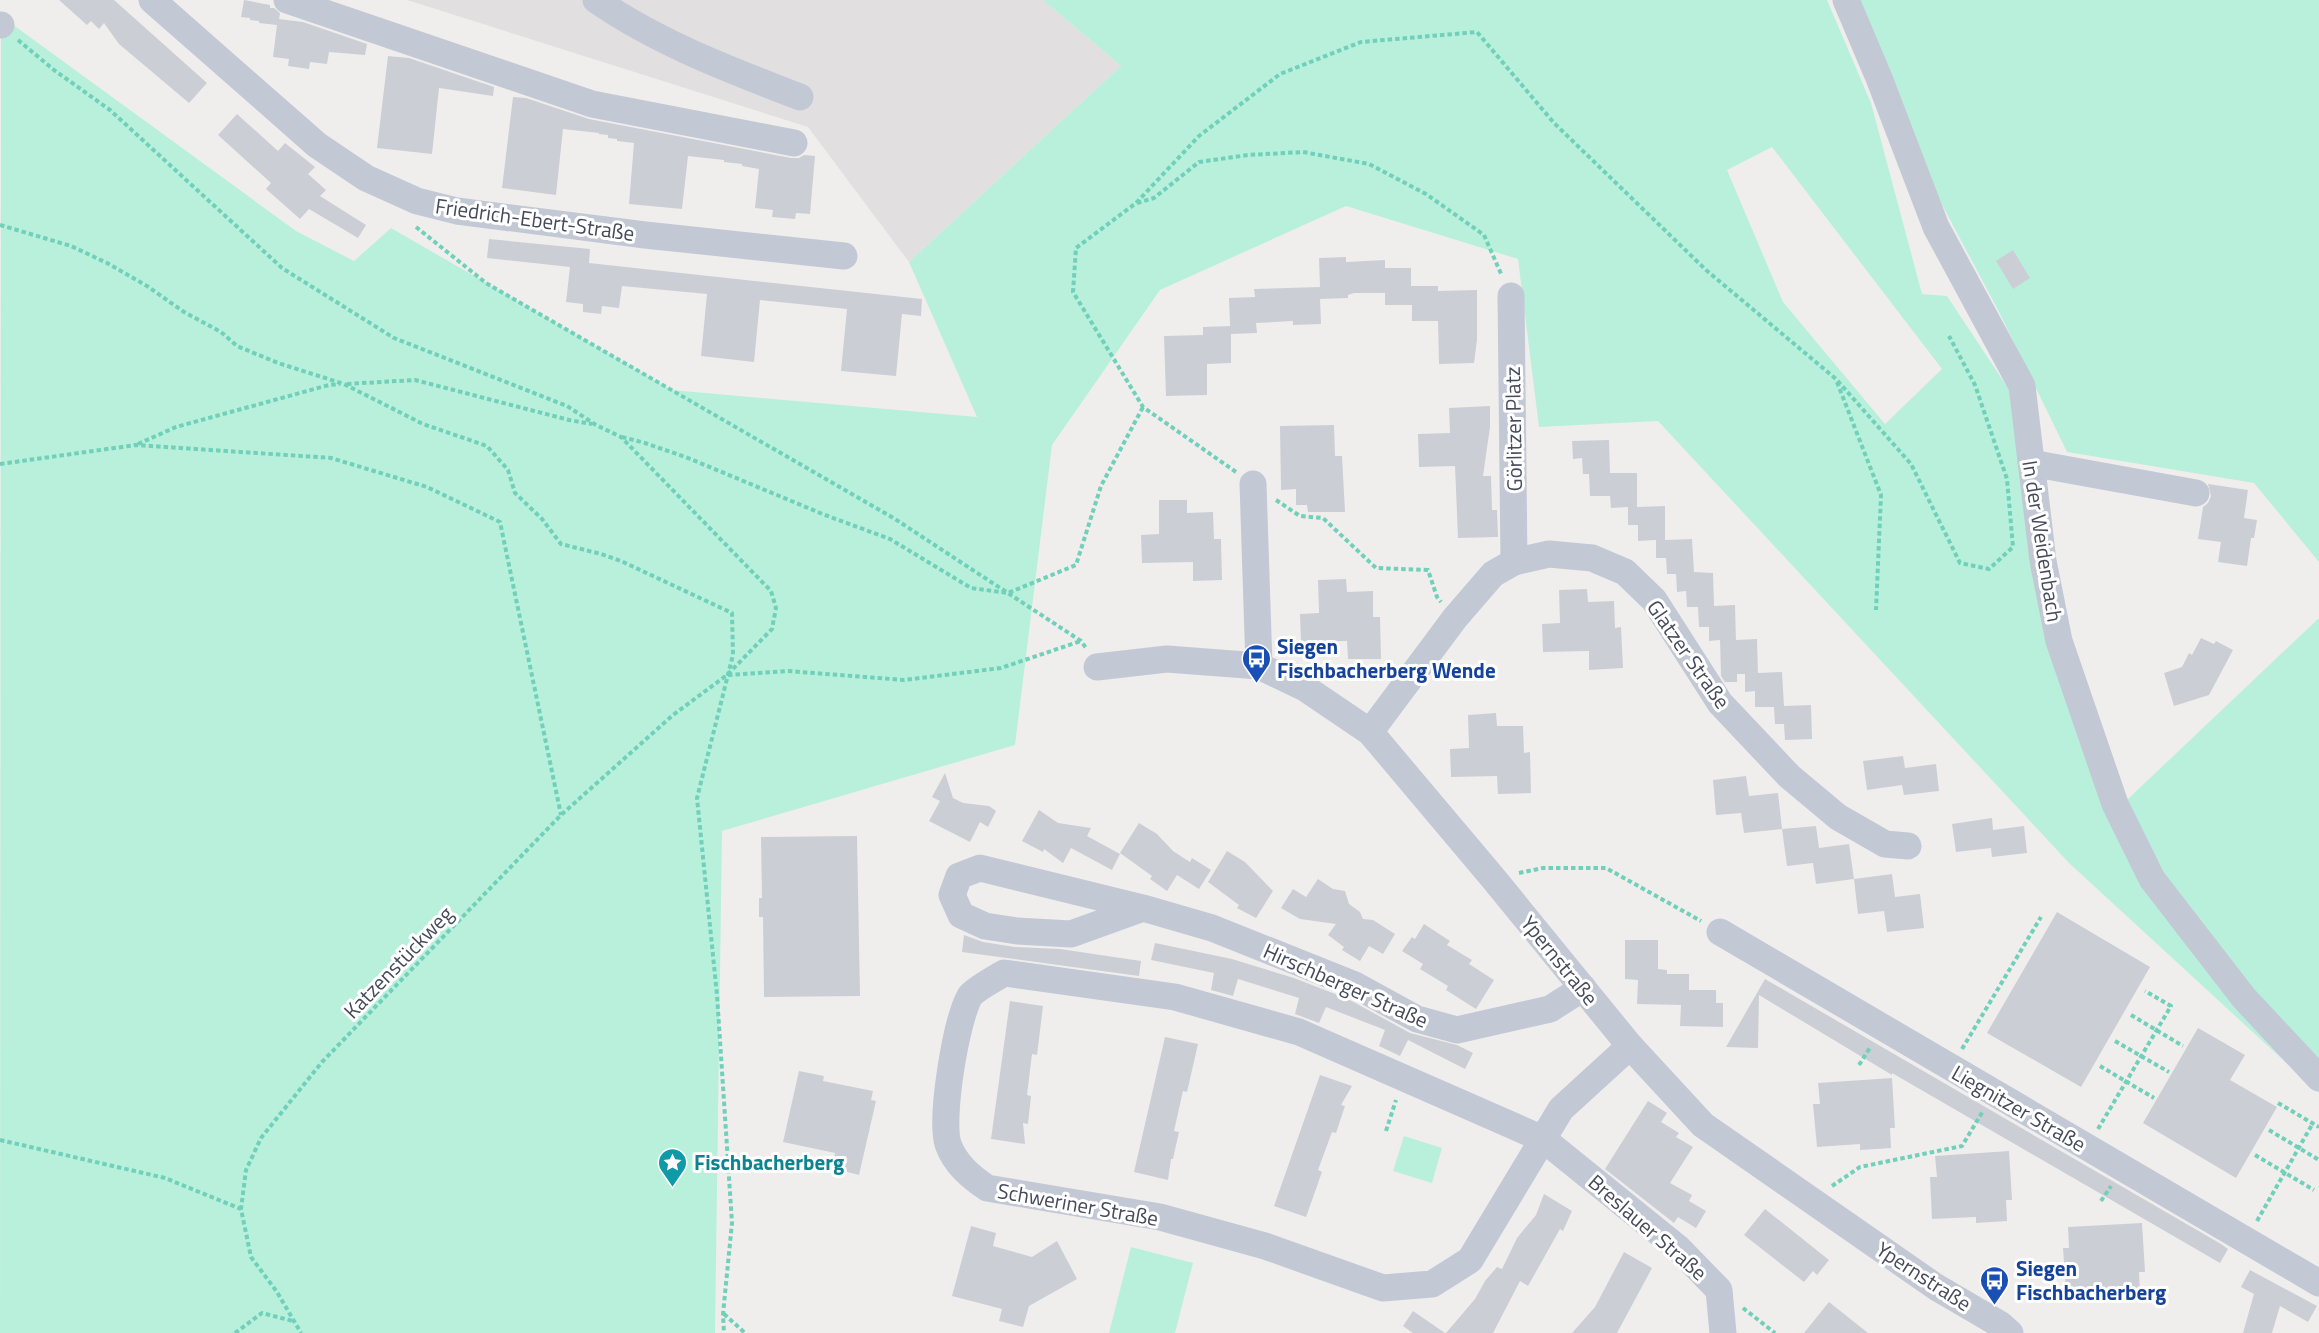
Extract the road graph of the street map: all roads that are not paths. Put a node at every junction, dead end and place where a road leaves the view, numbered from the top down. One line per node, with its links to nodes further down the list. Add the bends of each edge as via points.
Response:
1 (152, 0): 7 (street, Friedrich-Ebert-Straße, via 318,145 366,178 417,201 457,211)
2 (287, 0): 6 (street, via 592,104)
3 (596, 0): 5 (street, via 618,16 690,53)
4 (1846, 0): 9 (street, In der Weidenbach, via 1936,227 2022,386)
5 (800, 97)
6 (794, 143)
7 (844, 256)
8 (1511, 296): 12 (street, Görlitzer Platz)
9 (2031, 464): 11 (street); 21 (street, In der Weidenbach, via 2043,561 2059,640 2115,804 2152,879 2244,998)
10 (1253, 484): 13 (street)
11 (2196, 493)
12 (1514, 561): 15 (street, Glatzer Straße, via 1493,574 1455,618); 16 (street, Glatzer Straße, via 1550,554 1592,558 1625,572 1654,600 1720,703 1789,776 1838,817 1885,844)
13 (1259, 666): 14 (street, Ypernstraße, via 1167,659); 15 (street, Ypernstraße, via 1305,688)
14 (1097, 667)
15 (1370, 732): 19 (street, Ypernstraße)
16 (1908, 846)
17 (1143, 908): 17 (street, Hirschberger Straße, via 980,868 959,876 952,895 961,915 985,926 1017,931 1071,934); 19 (street, Hirschberger Straße, via 1212,928 1355,985 1417,1019 1457,1030 1550,1009)
18 (1720, 932): 23 (street, Liegnitzer Straße)
19 (1583, 988): 20 (street, Ypernstraße)
20 (1630, 1046): 22 (street, Schweriner Straße, via 1561,1109); 24 (street, Ypernstraße, via 1703,1125)
21 (2319, 1078)
22 (1543, 1139): 22 (street, Schweriner Straße, via 1299,1032 1174,997 1004,973 971,994 956,1037 946,1117 948,1144 965,1172 987,1188 1160,1217 1265,1246 1383,1287 1432,1284 1470,1260); 25 (street, Breslauer Straße, via 1678,1248 1719,1290)
23 (2319, 1283)
24 (2002, 1330)
25 (1723, 1333)

